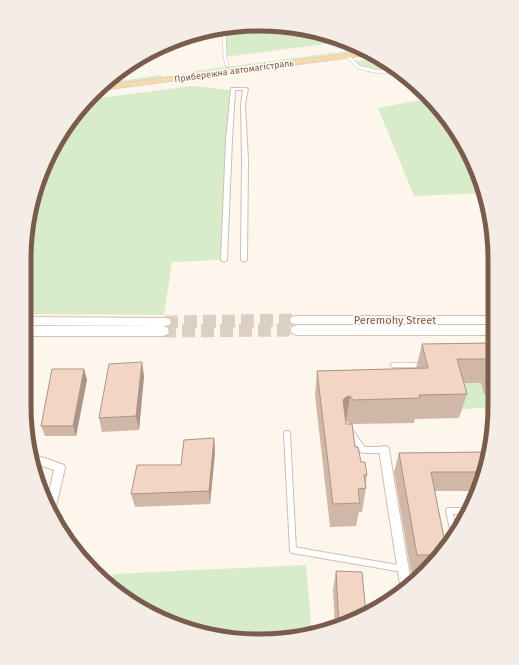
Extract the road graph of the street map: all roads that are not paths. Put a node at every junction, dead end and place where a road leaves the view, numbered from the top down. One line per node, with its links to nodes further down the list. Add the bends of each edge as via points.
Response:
1 (224, 34): 3 (lane, via 225,57)
2 (350, 52): 3 (main road, Прибережна автомагістраль); 5 (lane, via 358,67); 6 (main road, Прибережна автомагістраль)
3 (228, 65): 4 (main road, Прибережна автомагістраль)
4 (189, 70): 6 (main road, via 186,72 188,76); 7 (main road, Прибережна автомагістраль)
5 (389, 72)
6 (200, 75): 7 (main road, Прибережна автомагістраль)
7 (161, 77): 8 (main road, Прибережна автомагістраль); 9 (main road, Прибережна автомагістраль)
8 (118, 80)
9 (110, 87)
10 (224, 260): 11 (street, via 233,89 246,89 243,104)
11 (244, 260)
12 (488, 320): 14 (main road, Peremohy Street, via 296,325)
13 (31, 321): 15 (main road, via 164,327)
14 (488, 330)
15 (31, 332)
16 (394, 365): 17 (lane)
17 (431, 365)
18 (349, 431): 20 (lane, via 363,450)
19 (287, 434): 25 (lane, via 293,550)
20 (384, 450): 25 (street)
21 (38, 459): 22 (street, via 60,468)
22 (52, 501)
23 (462, 511): 24 (lane, via 449,511)
24 (453, 527)
25 (403, 569): 26 (street)
26 (405, 582)

